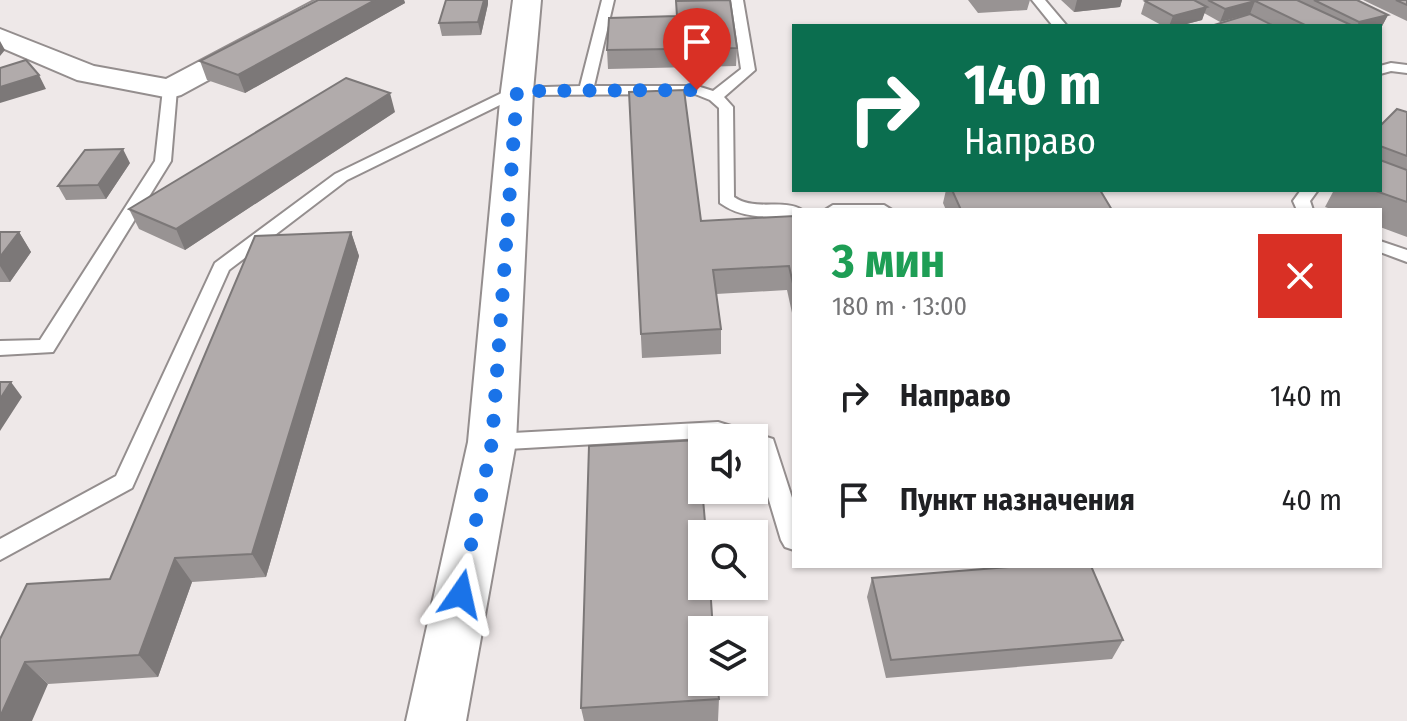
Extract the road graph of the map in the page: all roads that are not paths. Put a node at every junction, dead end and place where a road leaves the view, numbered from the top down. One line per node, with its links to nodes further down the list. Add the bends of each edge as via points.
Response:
1 (336, 0): 10 (street)
2 (527, 0): 11 (main road)
3 (608, 0): 12 (lane)
4 (737, 0): 13 (lane, via 748,70)
5 (1038, 0): 6 (lane)
6 (1058, 24)
7 (0, 37): 10 (street, via 87,74)
8 (1382, 69): 9 (lane)
9 (1407, 69)
10 (170, 89): 17 (lane, via 163,161 46,347)
11 (517, 91): 12 (lane); 19 (main road); 22 (lane, via 341,177 221,267 124,482)
12 (586, 91): 13 (lane, via 697,90)
13 (715, 97): 14 (lane, via 726,107 726,199 750,211)
14 (792, 211)
15 (1382, 247): 16 (lane)
16 (1407, 256)
17 (0, 348)
18 (688, 432): 19 (lane)
19 (492, 442): 23 (main road)
20 (768, 455): 21 (lane)
21 (792, 537)
22 (1, 550)
23 (436, 721)

